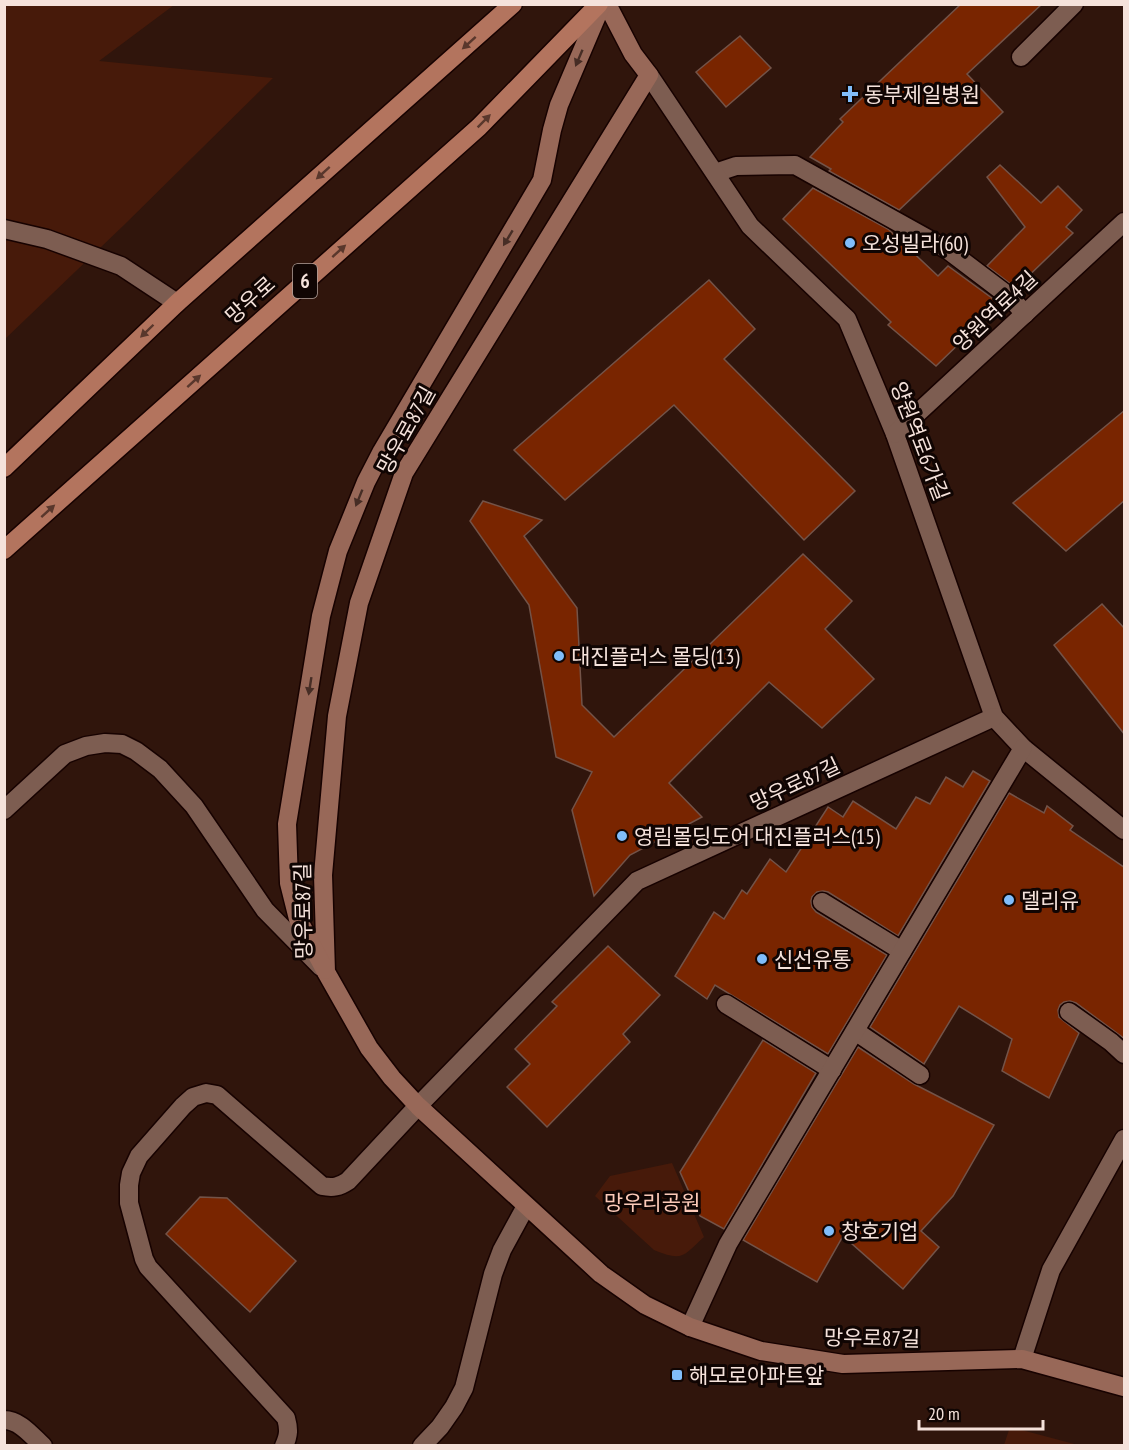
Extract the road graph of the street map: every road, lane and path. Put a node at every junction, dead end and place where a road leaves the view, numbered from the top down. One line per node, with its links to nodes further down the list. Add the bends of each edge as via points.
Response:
1 (513, 4): 10 (main road, one-way to 10)
2 (600, 4): 14 (main road, 망우로 / 6, one-way to 2, via 478,127); 21 (street, 망우로87길, one-way to 21, via 559,105 542,180 382,451 338,551 321,616 287,824 289,883 298,919)
3 (607, 4): 6 (street, via 633,54)
4 (1074, 4): 5 (street)
5 (1021, 57)
6 (649, 75): 7 (street, 양원역로6가길); 21 (street, 망우로87길, via 404,473 359,603 337,716 323,875)
7 (715, 173): 11 (street, via 736,166 795,165 948,250 1010,297); 12 (street, 양원역로6가길, via 750,225 847,318)
8 (1125, 222): 11 (street, 양원역로4길)
9 (4, 229): 10 (street, via 47,238 121,266)
10 (177, 303): 13 (main road, one-way to 13)
11 (1025, 314): 12 (street, 양원역로4길)
12 (895, 434): 15 (street, 양원역로6가길)
13 (4, 468)
14 (4, 550)
15 (994, 717): 16 (street, 양원역로6가길); 28 (street, 망우로87길, via 637,881)
16 (1023, 748): 18 (street, 양원역로6가길); 20 (street)
17 (4, 810): 21 (street, via 65,754 96,744 129,747 160,769 194,806 265,910)
18 (1125, 830)
19 (822, 902): 20 (street)
20 (902, 951): 24 (street)
21 (326, 972): 28 (street, 망우로87길, via 369,1048)
22 (726, 1004): 26 (street)
23 (1069, 1012): 25 (street)
24 (855, 1031): 26 (street); 27 (street)
25 (1125, 1054)
26 (832, 1070): 31 (street, via 729,1244)
27 (920, 1075)
28 (418, 1106): 30 (street, 망우로87길); 36 (street, via 339,1187 322,1186 217,1095 206,1093 183,1106 139,1156 131,1173 129,1203 148,1267 286,1418 289,1428)
29 (1125, 1139): 32 (street, via 1051,1270)
30 (526, 1206): 31 (street, 망우로87길, via 601,1274 645,1305); 37 (street, via 492,1274 464,1388 440,1427)
31 (690, 1327): 32 (street, 망우로87길, via 761,1351 843,1364)
32 (1022, 1359): 33 (street, 망우로87길)
33 (1125, 1387)
34 (4, 1420): 35 (street, via 21,1425)
35 (43, 1446)
36 (284, 1446)
37 (422, 1446)

